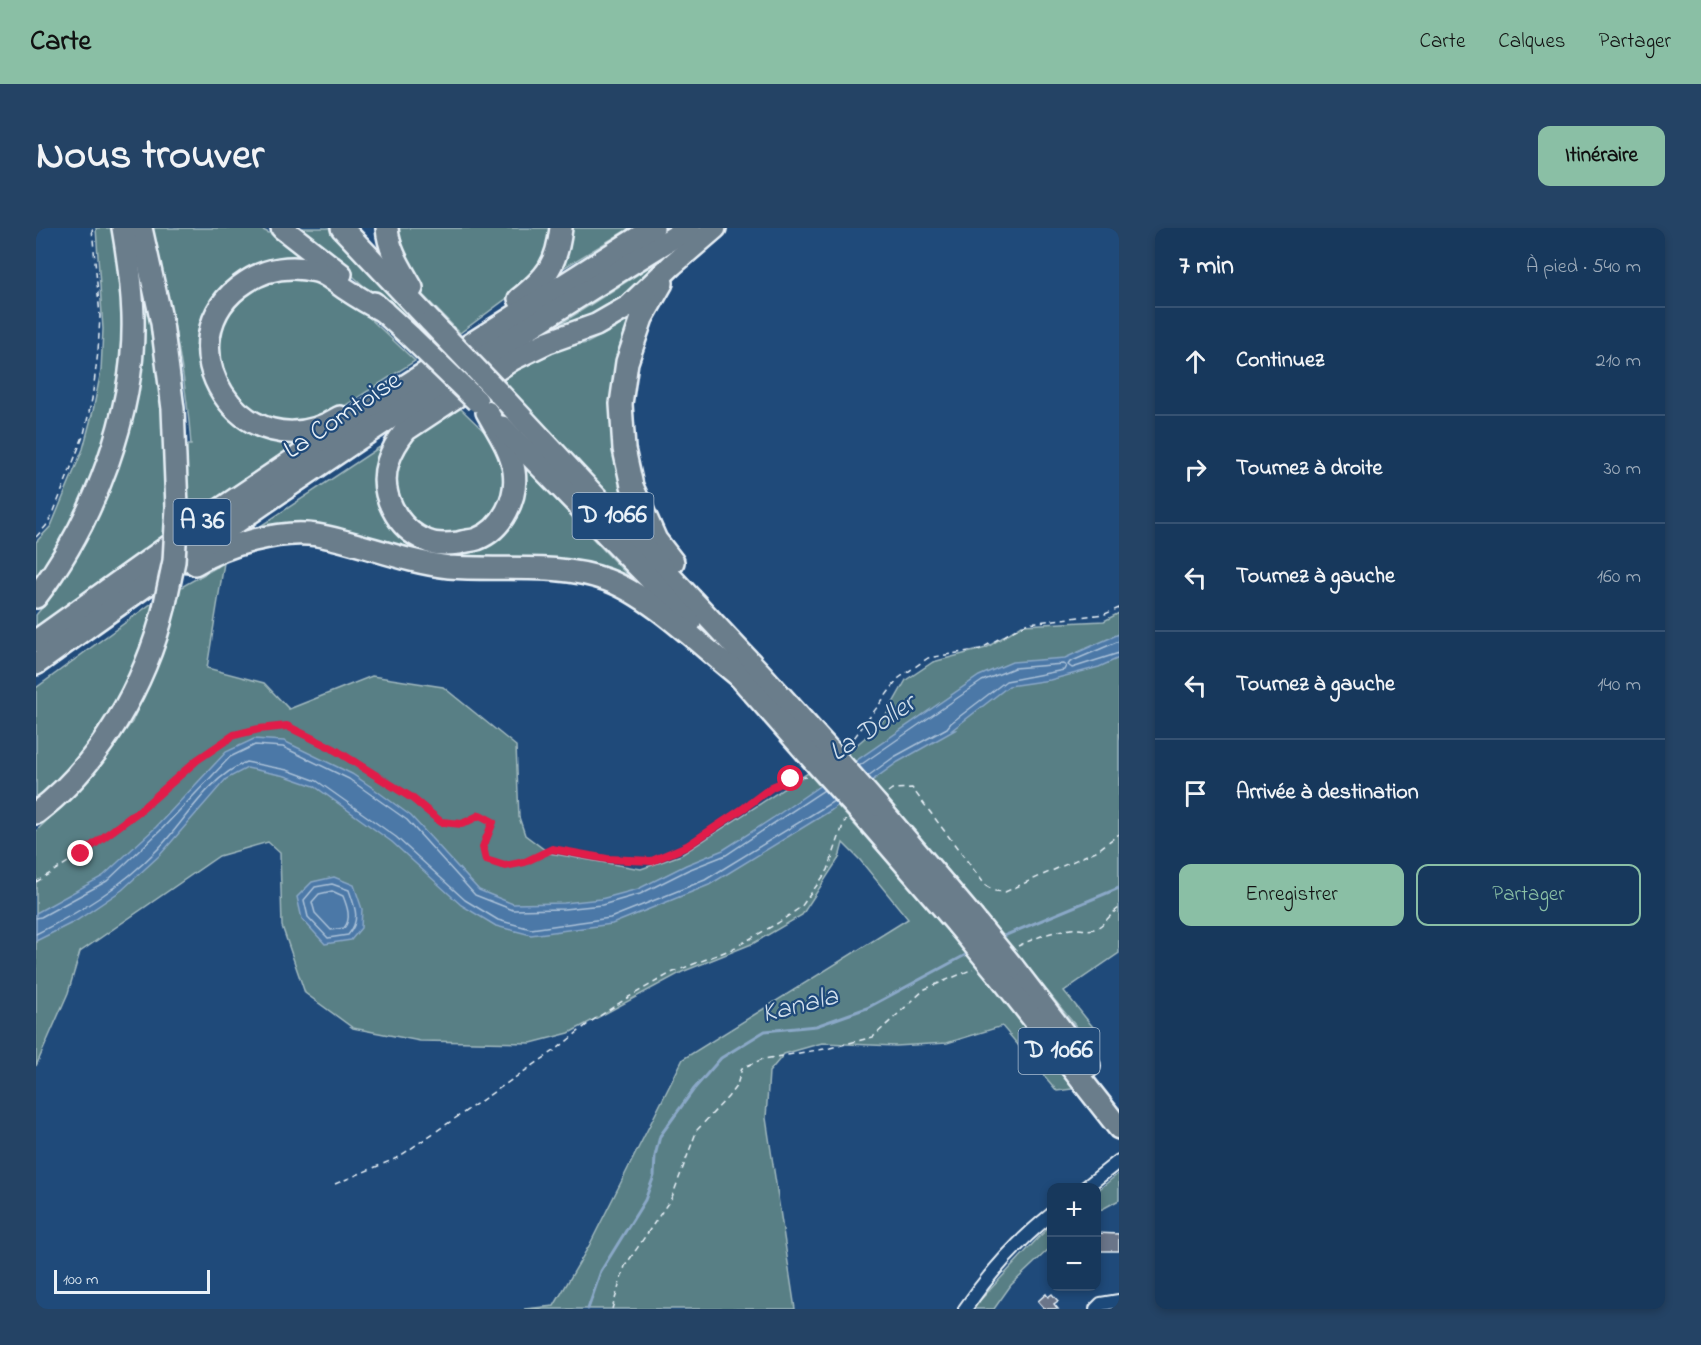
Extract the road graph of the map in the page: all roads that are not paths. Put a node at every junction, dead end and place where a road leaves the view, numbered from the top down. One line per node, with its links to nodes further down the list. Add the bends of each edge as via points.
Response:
1 (123, 228): 17 (highway, via 133,317 130,372 120,422 101,481 78,531)
2 (141, 228): 23 (highway, bridge, via 162,323 173,409 177,507 174,561 157,634 124,707 75,777)
3 (282, 228): 11 (highway, D 1066)
4 (342, 228): 12 (highway, D 1066)
5 (387, 228): 12 (highway, via 395,261)
6 (561, 228): 13 (highway, via 558,251 550,269 504,310)
7 (654, 228): 13 (highway, La Comtoise / A 36)
8 (689, 228): 16 (highway, La Comtoise / A 36, via 486,355)
9 (715, 228): 10 (highway)
10 (672, 265): 15 (highway, via 629,306 596,325 513,359 406,430 387,464 385,490 393,512 407,528 428,542 451,544 477,538 491,530 511,502 514,470 507,447); 19 (highway, via 642,318 627,362 621,404 624,448 632,486 656,540)
11 (383, 311): 14 (highway, via 319,272 282,268 239,286 221,308 210,335 210,360 216,383 234,409 259,426 304,431 332,422 354,408); 15 (highway, D 1066, bridge)
12 (430, 320): 19 (highway, D 1066, bridge)
13 (494, 328): 14 (highway, La Comtoise / A 36)
14 (372, 407): 18 (highway, La Comtoise / A 36)
15 (482, 407): 21 (highway, D 1066)
16 (147, 584): 20 (highway, La Comtoise / A 36); 21 (highway, via 249,541 314,534 435,565 583,573 633,592)
17 (36, 597)
18 (36, 641)
19 (729, 641): 22 (highway, D 1066, via 763,676)
20 (36, 664)
21 (739, 676): 22 (highway, D 1066)
22 (824, 760): 24 (highway, D 1066, bridge, via 964,921)
23 (36, 813)
24 (1008, 964): 25 (highway, D 1066); 26 (highway, D 1066)
25 (1119, 1105)
26 (1119, 1128)
27 (1116, 1163): 28 (street)
28 (1091, 1183)
29 (1047, 1218): 31 (street, via 999,1266)
30 (1119, 1301): 32 (street, via 1101,1304)
31 (966, 1309)
32 (1096, 1309)

